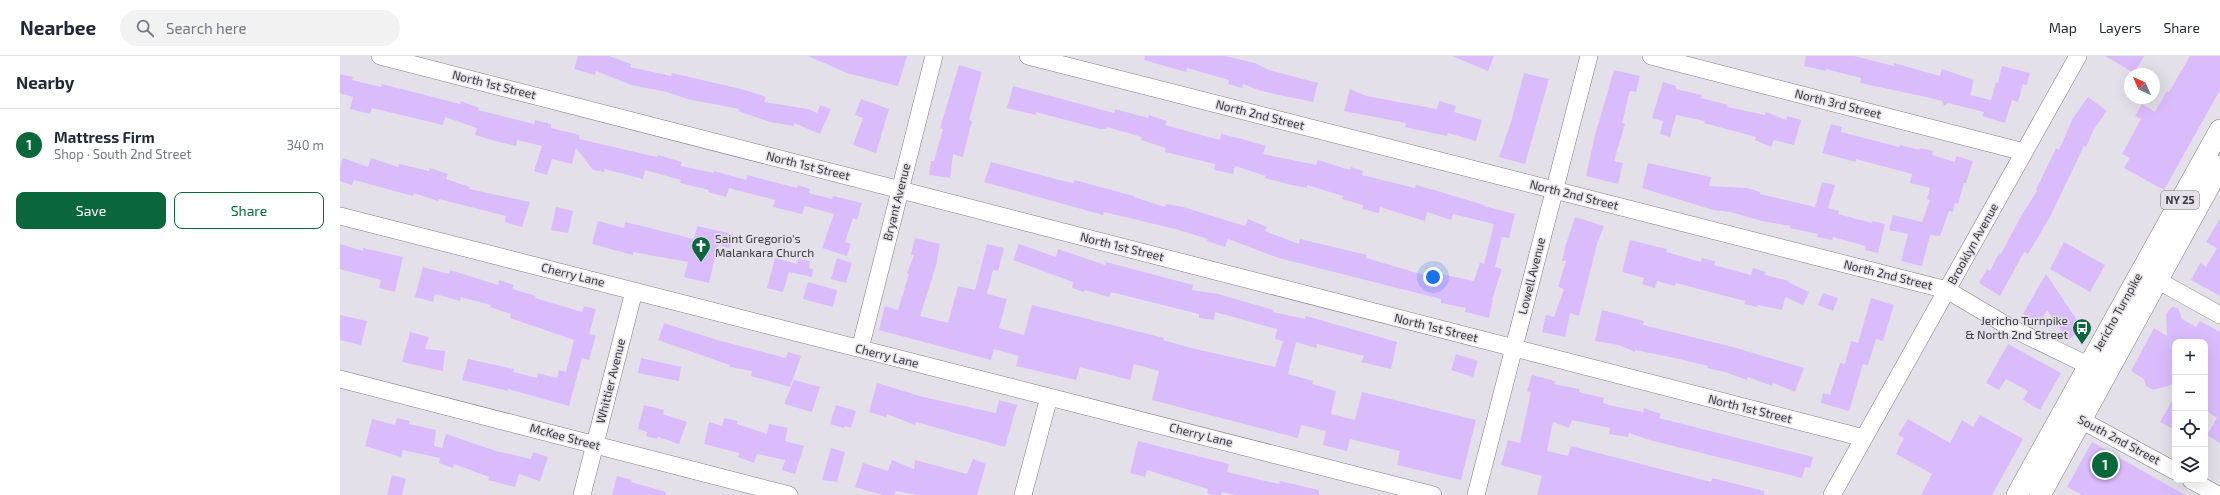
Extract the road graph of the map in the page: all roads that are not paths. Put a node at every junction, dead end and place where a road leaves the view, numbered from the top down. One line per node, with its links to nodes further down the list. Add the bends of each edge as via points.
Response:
1 (380, 56): 10 (street, North 1st Street)
2 (934, 56): 10 (street, Bryant Avenue)
3 (1028, 56): 11 (street, North 2nd Street)
4 (1588, 56): 11 (street, Lowell Avenue)
5 (1651, 56): 8 (street, North 3rd Street)
6 (2078, 56): 8 (street, Brooklyn Avenue)
7 (2220, 130): 13 (main road, Jericho Turnpike / NY 25)
8 (2024, 152): 14 (street, Brooklyn Avenue)
9 (2220, 166): 13 (main road, Jericho Turnpike / NY 25)
10 (900, 190): 17 (street, North 1st Street); 18 (street, Bryant Avenue)
11 (1554, 190): 14 (street, North 2nd Street); 17 (street, Lowell Avenue)
12 (340, 216): 15 (street, Cherry Lane)
13 (2149, 275): 16 (street); 19 (main road, Jericho Turnpike / NY 25)
14 (1947, 290): 19 (street, North 2nd Street, via 2011,328); 23 (street, Brooklyn Avenue)
15 (634, 291): 18 (street, Cherry Lane); 24 (street, Whittier Avenue)
16 (2220, 315)
17 (1513, 348): 23 (street, North 1st Street); 31 (street, Lowell Avenue)
18 (860, 349): 21 (street, Cherry Lane)
19 (2096, 370): 22 (main road, Jericho Turnpike / NY 25)
20 (340, 379): 24 (street, McKee Street)
21 (1049, 397): 29 (street); 30 (street, Cherry Lane)
22 (2071, 415): 25 (street, South 2nd Street); 33 (main road, Jericho Turnpike / NY 25); 34 (main road, Jericho Turnpike / NY 25)
23 (1864, 438): 32 (street, Brooklyn Avenue)
24 (594, 445): 27 (street, Whittier Avenue); 28 (street, McKee Street)
25 (2172, 469)
26 (2196, 483): 35 (street)
27 (582, 495)
28 (789, 495)
29 (1023, 495)
30 (1433, 495)
31 (1476, 495)
32 (1832, 495)
33 (2017, 495)
34 (2040, 495)
35 (2218, 495)

